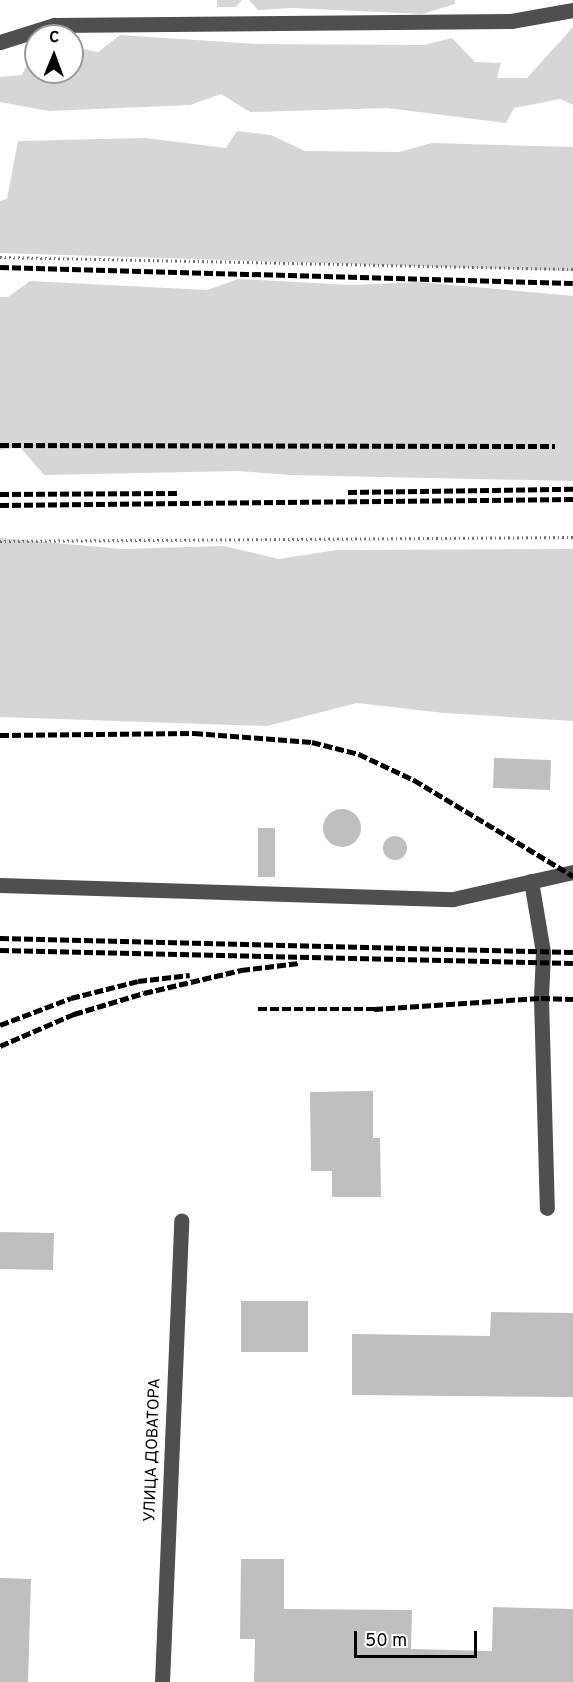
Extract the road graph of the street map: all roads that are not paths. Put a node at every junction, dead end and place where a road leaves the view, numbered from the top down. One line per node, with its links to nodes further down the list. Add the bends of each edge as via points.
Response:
1 (573, 10): 2 (street, via 511,21 54,25)
2 (0, 42)
3 (573, 872): 4 (street)
4 (531, 881): 5 (street, via 453,899); 6 (street, via 543,952)
5 (0, 885)
6 (547, 1208)
7 (181, 1220): 8 (street, УЛИЦА ДОВАТОРА)
8 (162, 1682)

